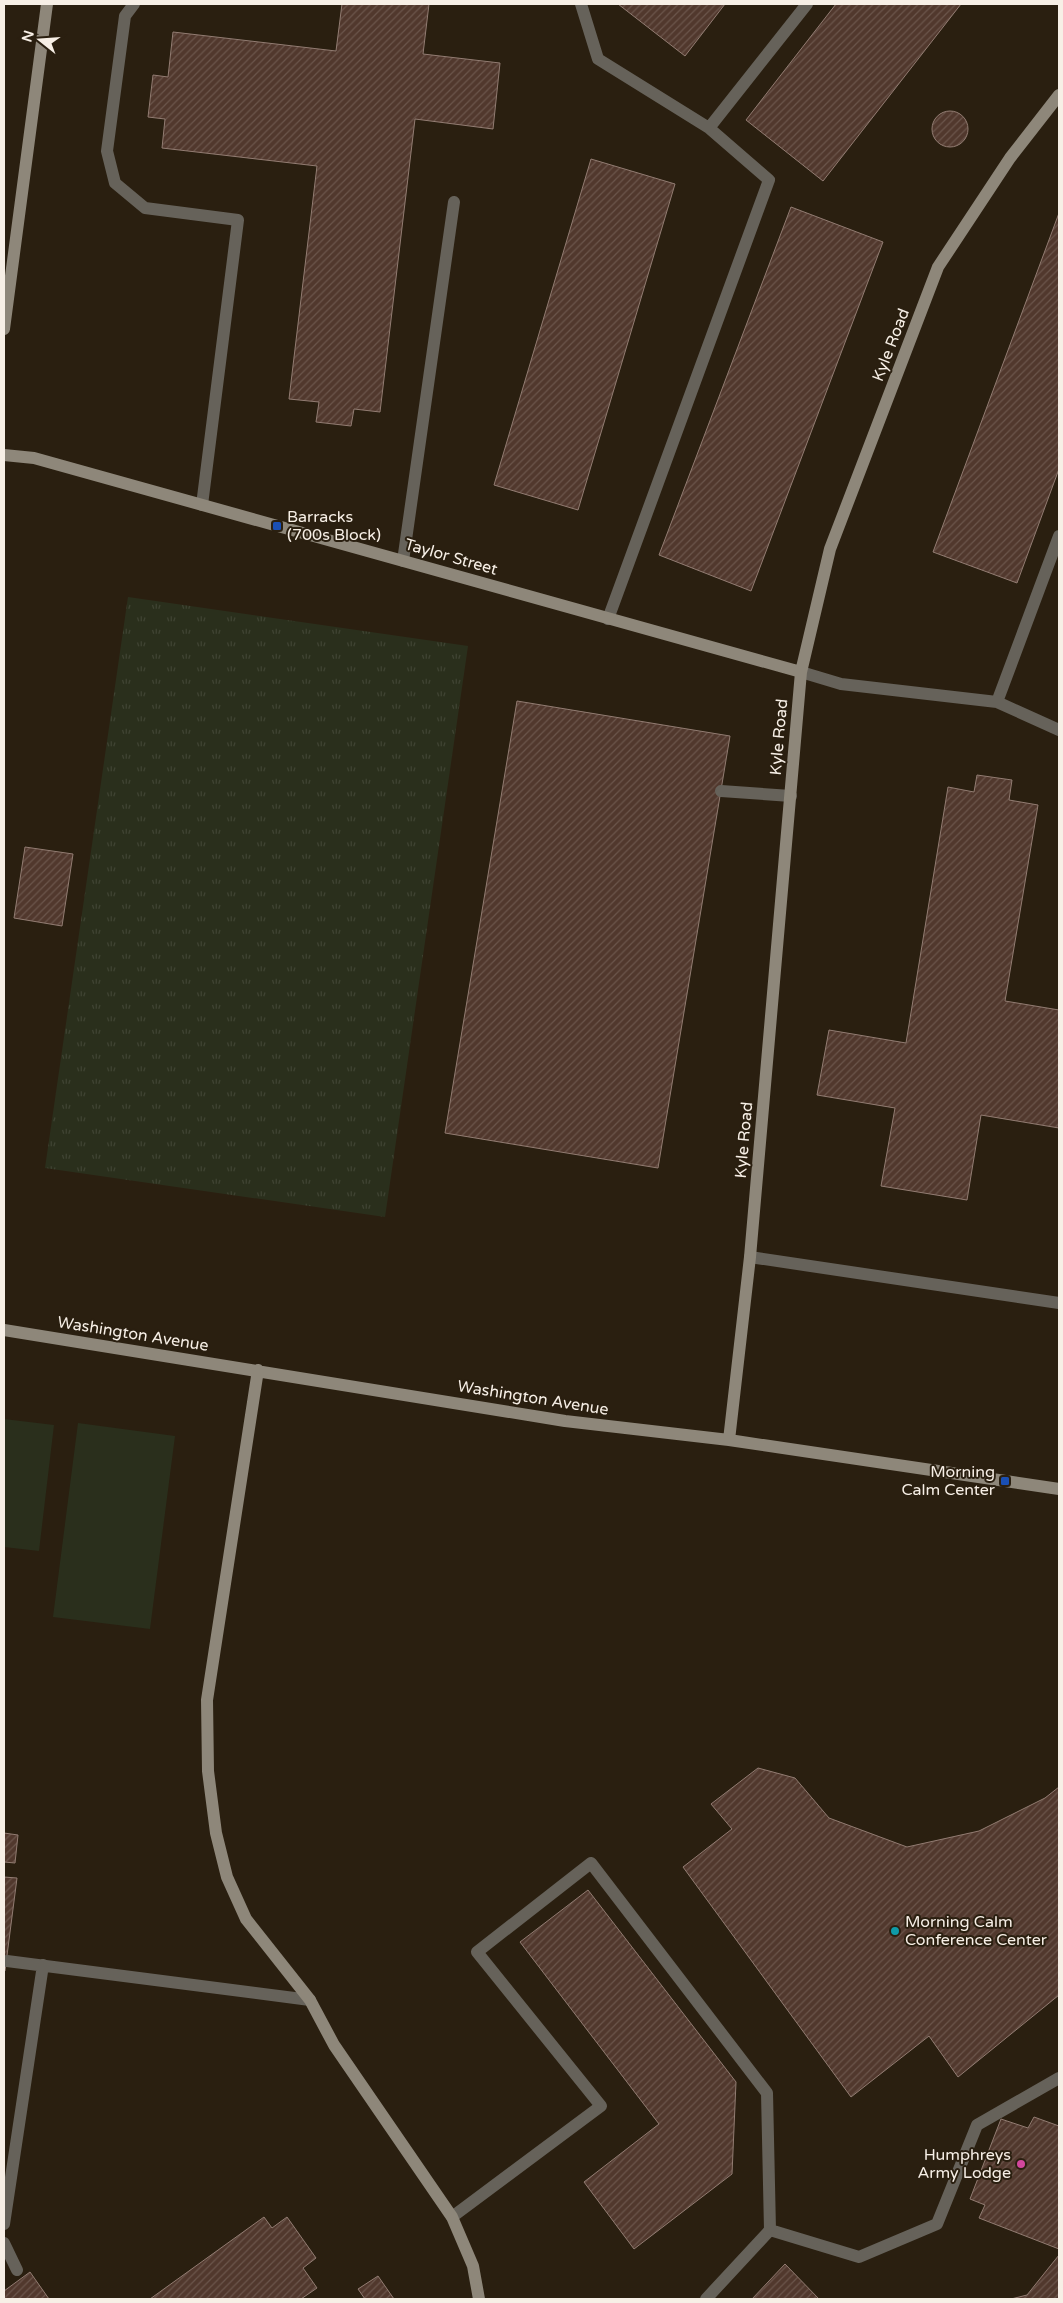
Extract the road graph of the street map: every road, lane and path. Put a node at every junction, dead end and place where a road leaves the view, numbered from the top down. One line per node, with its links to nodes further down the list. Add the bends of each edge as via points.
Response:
1 (47, 4): 8 (street)
2 (134, 4): 10 (street, via 124,16 107,151 115,183 145,208 238,220)
3 (581, 4): 6 (street, via 598,59)
4 (807, 4): 6 (street)
5 (1059, 95): 14 (street, Kyle Road, via 1010,158 938,267 830,549)
6 (709, 128): 13 (street, via 768,180)
7 (454, 202): 12 (street)
8 (4, 329)
9 (4, 454): 10 (street, Taylor Street, via 34,458)
10 (202, 505): 12 (street, Taylor Street)
11 (1059, 538): 15 (street)
12 (403, 561): 13 (street, Taylor Street)
13 (608, 619): 14 (street, Taylor Street)
14 (801, 672): 15 (street, via 841,684); 18 (street, Kyle Road)
15 (997, 702): 16 (street)
16 (1059, 730)
17 (720, 790): 18 (street)
18 (791, 796): 19 (street, Kyle Road)
19 (750, 1257): 20 (street); 23 (street, Kyle Road)
20 (1059, 1303)
21 (4, 1330): 22 (street, Washington Avenue)
22 (258, 1370): 23 (street, Washington Avenue, via 565,1421); 27 (street, via 207,1700 208,1771 216,1833 227,1877 246,1919)
23 (729, 1440): 24 (street, Washington Avenue)
24 (1059, 1489)
25 (6, 1961): 26 (street)
26 (43, 1965): 27 (street); 30 (street)
27 (310, 2000): 29 (street, via 334,2045)
28 (1059, 2078): 31 (street, via 977,2125 937,2224 859,2257)
29 (452, 2217): 31 (street, via 601,2106 477,1952 591,1863 767,2093); 34 (street, via 473,2266)
30 (4, 2224)
31 (770, 2230): 35 (street)
32 (4, 2243): 33 (street)
33 (17, 2270)
34 (479, 2299)
35 (706, 2299)

